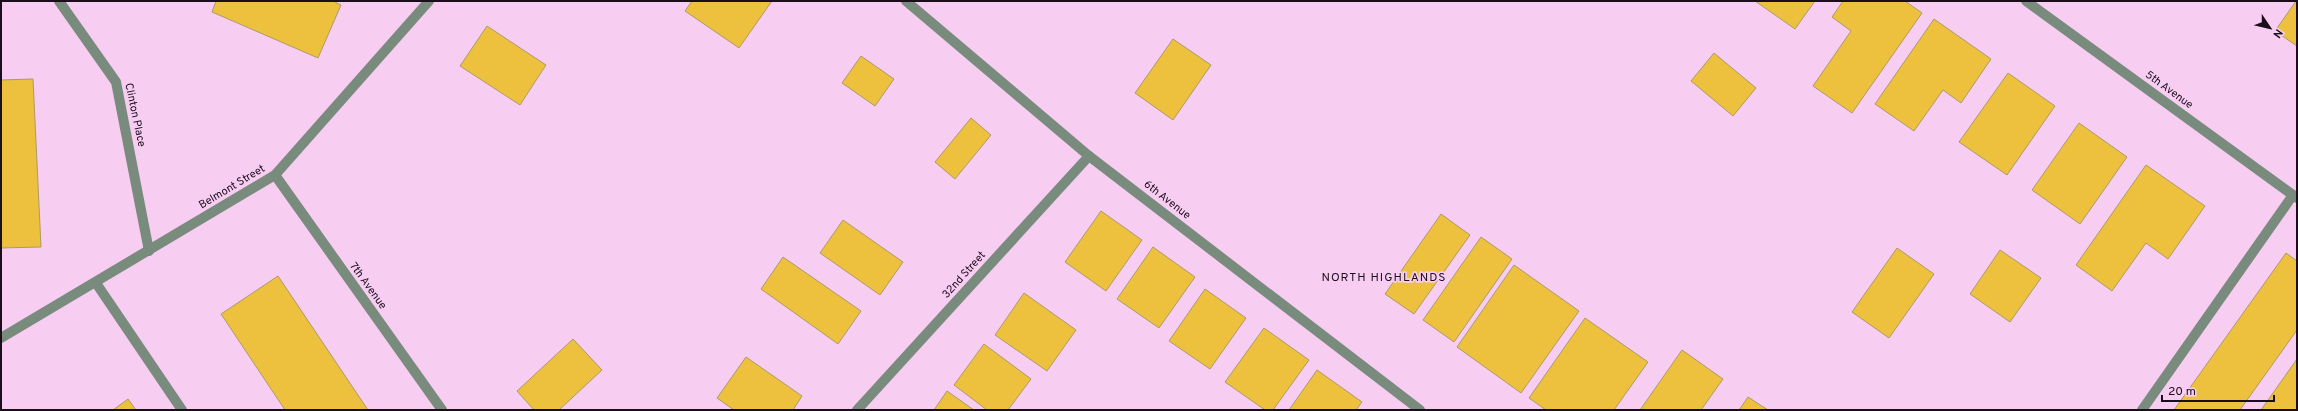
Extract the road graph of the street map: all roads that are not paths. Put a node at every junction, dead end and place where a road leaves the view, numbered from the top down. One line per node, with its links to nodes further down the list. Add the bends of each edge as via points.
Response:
1 (59, 1): 8 (street, Clinton Place, via 116,82)
2 (429, 1): 6 (street, Belmont Street)
3 (906, 1): 5 (street, 6th Avenue)
4 (2026, 1): 7 (street, 5th Avenue)
5 (1089, 156): 13 (street, 32nd Street); 14 (street, 6th Avenue)
6 (274, 175): 8 (street, Belmont Street); 12 (street, 7th Avenue)
7 (2295, 196): 15 (street)
8 (149, 251): 9 (street, Belmont Street)
9 (96, 283): 10 (street, Belmont Street); 11 (street)
10 (1, 338)
11 (182, 410)
12 (442, 410)
13 (857, 410)
14 (1420, 410)
15 (2142, 410)

